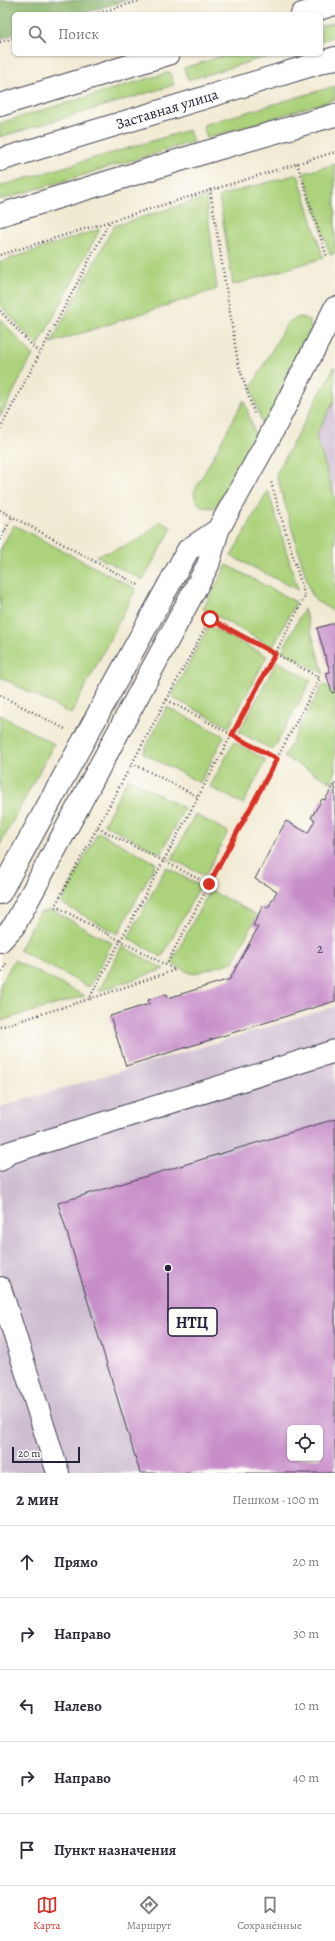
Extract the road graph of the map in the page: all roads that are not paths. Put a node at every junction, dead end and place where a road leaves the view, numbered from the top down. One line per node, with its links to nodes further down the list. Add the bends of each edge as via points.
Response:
1 (335, 4): 2 (street)
2 (309, 12)
3 (161, 56): 5 (street)
4 (335, 58): 7 (street, Заставная улица)
5 (0, 105)
6 (335, 115): 8 (street)
7 (0, 160)
8 (0, 215)
9 (335, 308): 10 (street, via 270,436)
10 (218, 530): 11 (street, via 188,550); 12 (street, via 208,565 14,926)
11 (0, 893)
12 (0, 941)
13 (335, 1052): 14 (street, via 8,1153)
14 (0, 1160)
15 (0, 1288): 16 (street)
16 (58, 1473)

